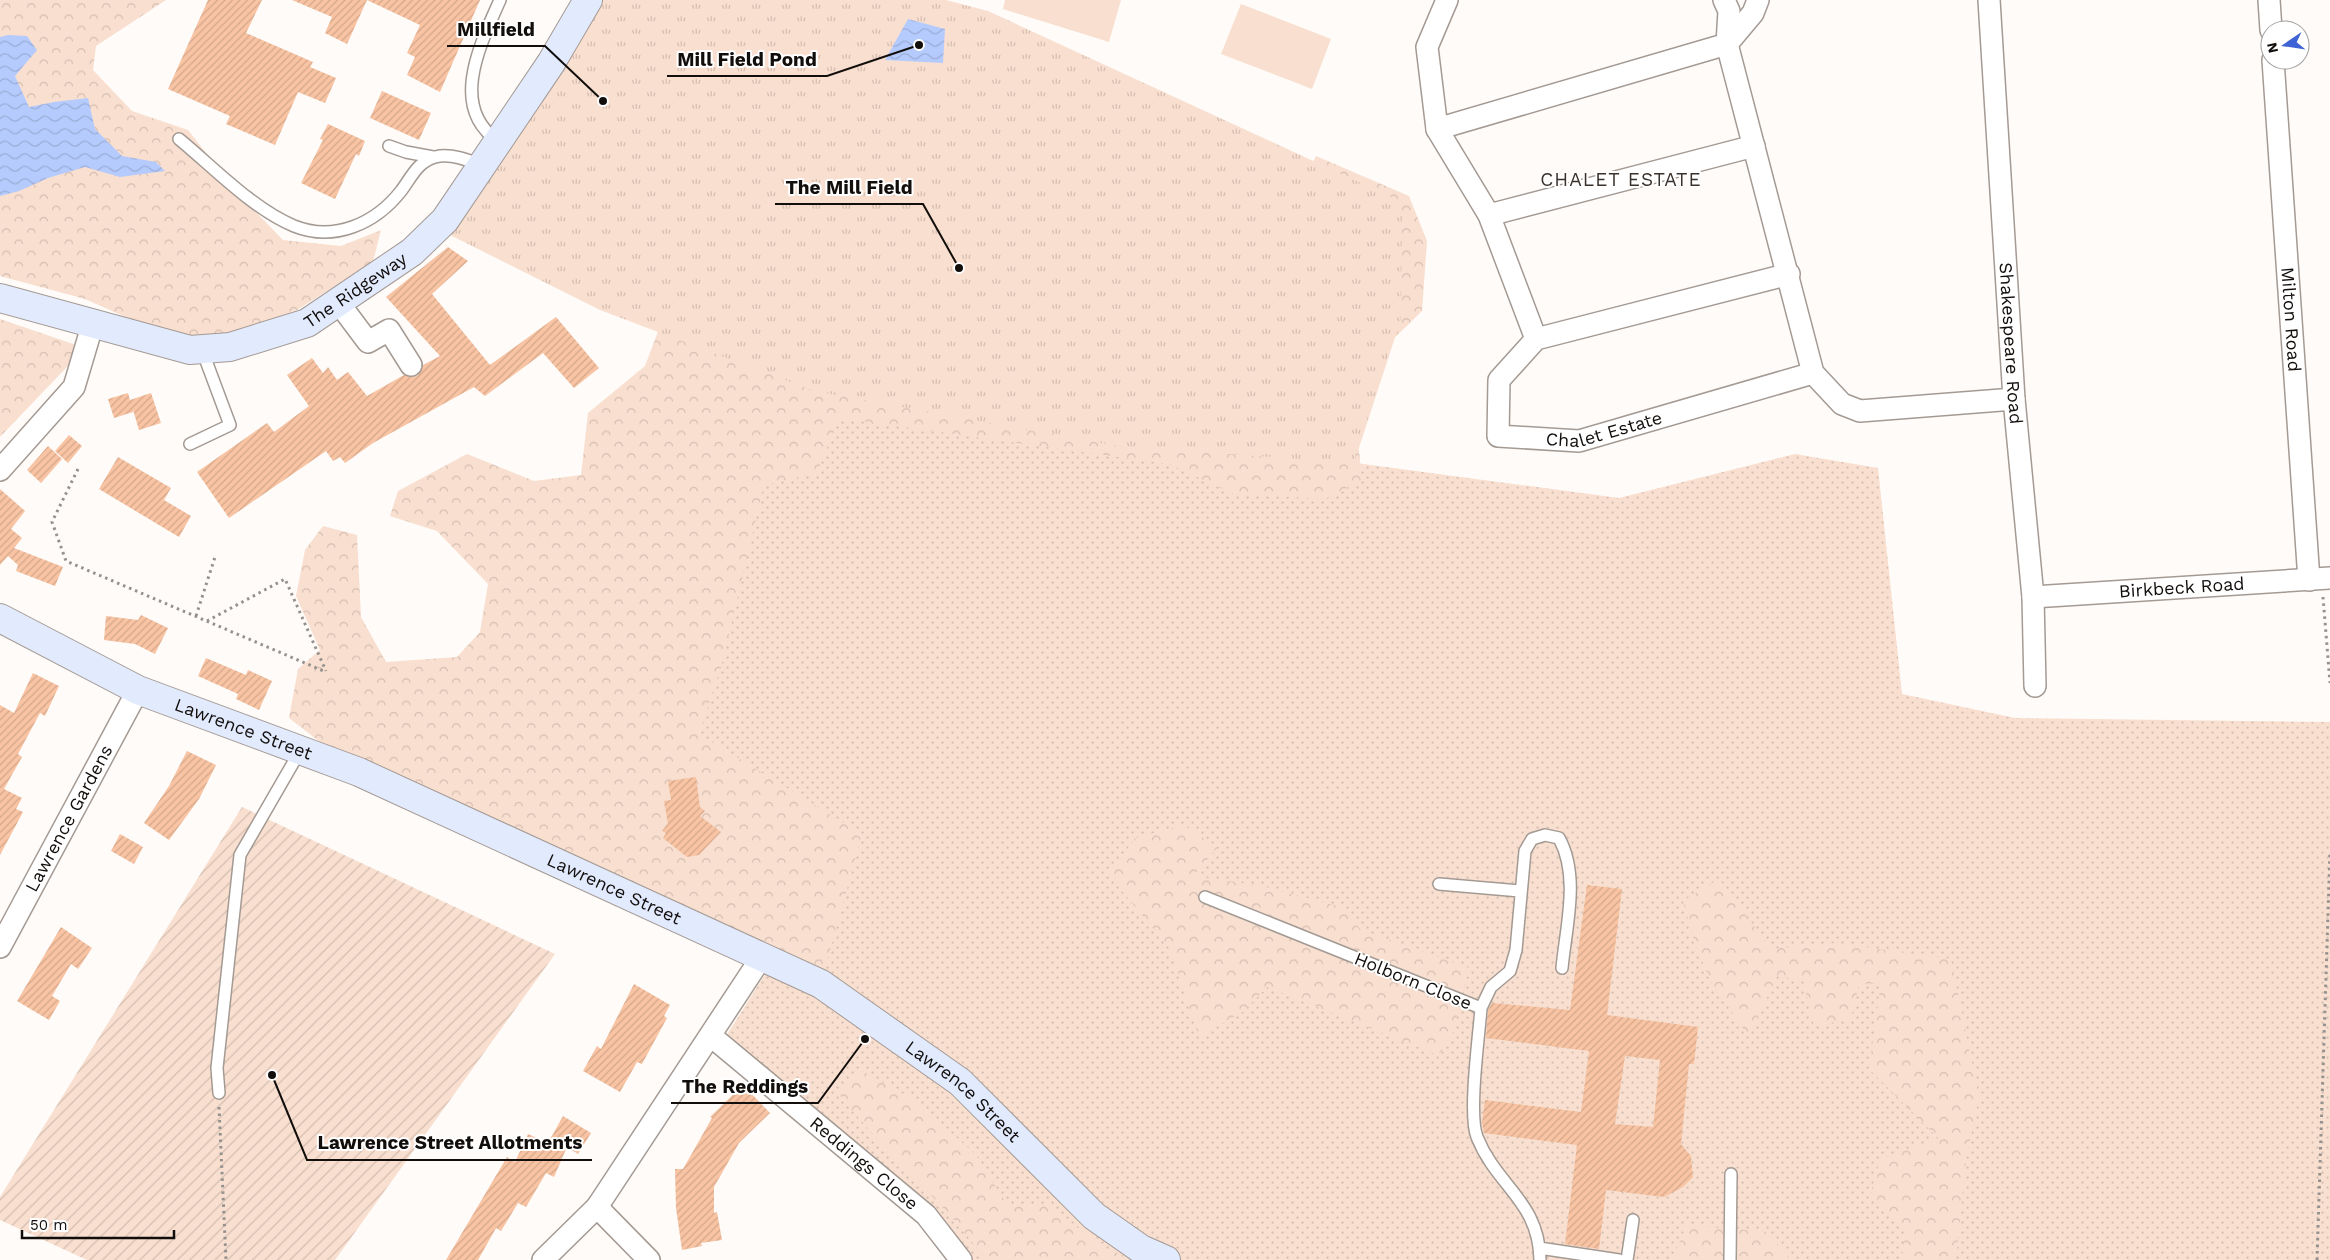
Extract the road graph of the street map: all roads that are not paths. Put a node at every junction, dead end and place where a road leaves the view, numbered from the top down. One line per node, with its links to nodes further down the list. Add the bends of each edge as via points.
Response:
1 (500, 0): 13 (lane, via 472,73 473,104 481,125)
2 (588, 0): 13 (street, The Ridgeway, via 551,63)
3 (1447, 0): 11 (street, via 1427,47)
4 (1724, 0): 9 (street, via 1729,11)
5 (1758, 0): 9 (street, via 1753,13)
6 (1989, 0): 27 (street, Shakespeare Road)
7 (2269, 0): 8 (street)
8 (2270, 20)
9 (1727, 44): 11 (street); 15 (street)
10 (2274, 70): 30 (street, Milton Road)
11 (1437, 129): 18 (street)
12 (179, 139): 16 (lane, via 267,210 293,225 324,232 353,228 369,220 390,204 418,166)
13 (498, 141): 17 (street, The Ridgeway)
14 (388, 146): 16 (lane)
15 (1754, 146): 18 (street); 19 (street)
16 (433, 157): 17 (lane, via 456,157)
17 (483, 166): 21 (street, The Ridgeway, via 445,220 427,238 412,252)
18 (1489, 214): 23 (street)
19 (1789, 274): 23 (street); 26 (street)
20 (0, 298): 22 (street, The Ridgeway)
21 (338, 302): 24 (street, The Ridgeway, via 307,323 230,347); 25 (street, via 368,342 389,330)
22 (93, 322): 24 (street, The Ridgeway, via 190,350); 29 (street, via 74,387)
23 (1536, 339): 26 (street, Chalet Estate, via 1499,380 1498,436 1578,441)
24 (202, 350): 28 (lane, via 230,425)
25 (410, 365)
26 (1814, 373): 27 (street, via 1842,404 1860,411)
27 (2014, 399): 31 (street, Shakespeare Road)
28 (190, 444)
29 (0, 470)
30 (2320, 579): 31 (street, Birkbeck Road)
31 (2033, 597): 33 (street, Shakespeare Road)
32 (0, 618): 34 (street, Lawrence Street)
33 (2035, 686)
34 (138, 690): 35 (street, Lawrence Street); 39 (street, Lawrence Gardens)
35 (300, 751): 40 (street, Lawrence Street, via 359,772); 44 (lane, via 240,855 217,1068)
36 (1439, 884): 37 (lane)
37 (1520, 891): 41 (lane, via 1525,851 1532,839 1545,835 1560,838 1571,872); 42 (lane, via 1516,950 1510,971 1492,987)
38 (1205, 897): 42 (lane, Holborn Close)
39 (0, 947)
40 (761, 958): 43 (street); 52 (street, Lawrence Street, via 821,984 960,1082 1094,1216 1140,1249)
41 (1562, 968)
42 (1481, 1008): 48 (lane, Holborn Close, via 1476,1070 1476,1135 1492,1168 1519,1198 1534,1223)
43 (711, 1036): 46 (street); 51 (street, Reddings Close, via 926,1215)
44 (219, 1093)
45 (1732, 1174): 56 (lane)
46 (597, 1206): 49 (street); 50 (street)
47 (1633, 1220): 55 (lane)
48 (1540, 1248): 53 (lane, Holborn Close); 54 (lane)
49 (543, 1260)
50 (649, 1260)
51 (961, 1260)
52 (1166, 1260)
53 (1540, 1260)
54 (1619, 1260)
55 (1627, 1260)
56 (1730, 1260)

